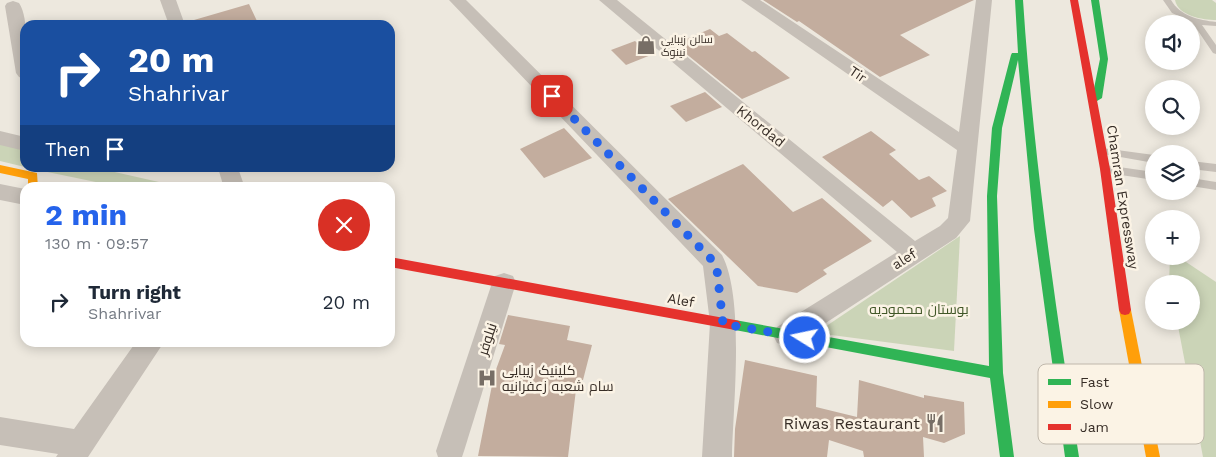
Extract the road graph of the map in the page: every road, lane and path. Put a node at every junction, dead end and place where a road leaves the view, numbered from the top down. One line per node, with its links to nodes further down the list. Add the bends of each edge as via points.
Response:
1 (168, 0): 13 (street)
2 (457, 0): 39 (street, via 714,262)
3 (607, 0): 36 (street, Khordad)
4 (749, 0): 23 (street, Tir)
5 (984, 0): 23 (street, alef)
6 (1006, 0): 10 (main road)
7 (1074, 0): 20 (main road, Chamran Expressway)
8 (1095, 0): 20 (main road, via 1104,59)
9 (1167, 0): 12 (lane, via 1170,6)
10 (1019, 4): 17 (main road)
11 (12, 8): 18 (street)
12 (1184, 15)
13 (175, 20)
14 (1200, 21): 15 (lane)
15 (1216, 24)
16 (1200, 27): 19 (lane)
17 (1020, 36): 42 (main road); 44 (main road, via 997,128 992,196)
18 (20, 48)
19 (1216, 51)
20 (1094, 114): 24 (main road, Chamran Expressway)
21 (0, 138): 22 (street)
22 (20, 143)
23 (968, 148): 36 (street, alef, via 959,221 948,232)
24 (1102, 151): 25 (lane); 29 (main road, Chamran Expressway)
25 (1145, 158)
26 (1200, 165): 27 (lane)
27 (1216, 168)
28 (0, 169): 31 (main road, via 33,176)
29 (1105, 169): 30 (lane); 43 (main road, Chamran Expressway)
30 (1145, 175)
31 (33, 182)
32 (1200, 183): 33 (lane)
33 (1216, 186)
34 (0, 192): 35 (street)
35 (20, 196)
36 (914, 253): 40 (street, alef)
37 (395, 263): 38 (main road, Alef)
38 (504, 283): 39 (main road, Alef); 49 (street, نیلوفر)
39 (723, 324): 40 (main road, Alef); 50 (street)
40 (786, 335): 44 (main road, Alef)
41 (148, 347): 48 (street)
42 (1057, 364)
43 (1135, 364)
44 (996, 373): 51 (main road)
45 (0, 431): 48 (street)
46 (1070, 444): 52 (main road)
47 (1151, 444): 53 (main road, Chamran Expressway)
48 (76, 450)
49 (450, 451)
50 (717, 457)
51 (1007, 457)
52 (1072, 457)
53 (1153, 457)

